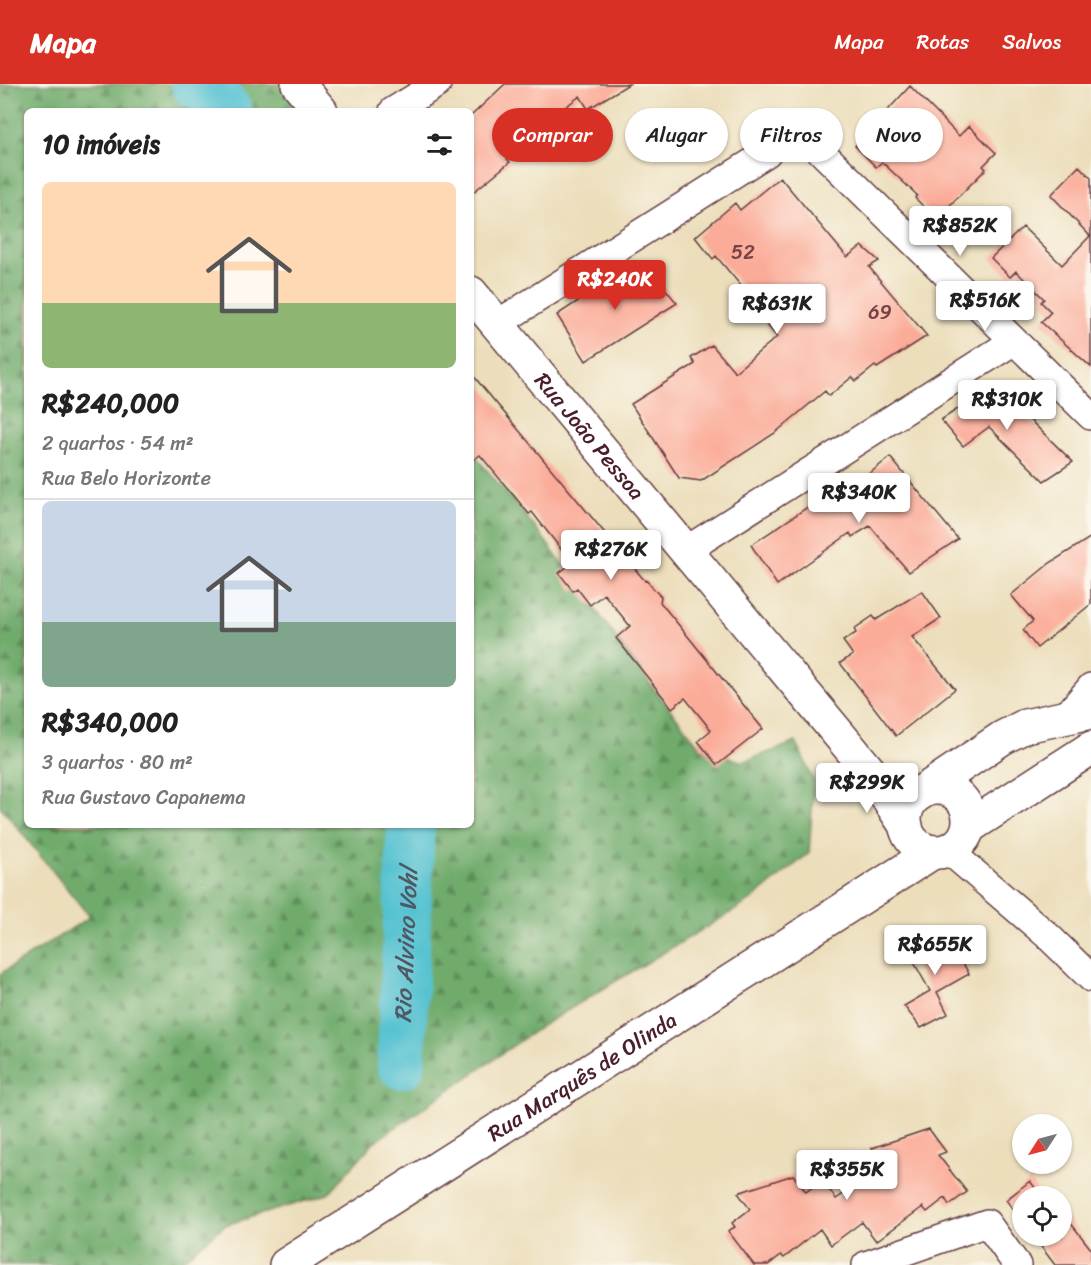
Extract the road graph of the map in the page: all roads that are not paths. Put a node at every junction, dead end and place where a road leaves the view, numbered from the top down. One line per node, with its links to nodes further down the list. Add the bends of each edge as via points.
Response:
1 (298, 84): 3 (main road)
2 (437, 84): 4 (street)
3 (318, 108)
4 (398, 108)
5 (753, 162): 8 (street)
6 (832, 162): 9 (street)
7 (474, 297): 8 (main road, Rua João Pessoa)
8 (496, 324): 11 (main road, Rua João Pessoa)
9 (1014, 340): 10 (street); 11 (street)
10 (1091, 416)
11 (685, 551): 16 (main road, Rua João Pessoa)
12 (1091, 687): 13 (street)
13 (1078, 714): 15 (main road); 17 (main road, via 1024,726)
14 (1091, 748): 15 (main road, Rua Marquês de Olinda)
15 (1056, 771): 19 (main road, Rua Marquês de Olinda)
16 (871, 773): 17 (main road, Rua João Pessoa); 18 (main road, Rua João Pessoa)
17 (919, 794): 18 (main road, via 908,808); 19 (main road, via 929,789 950,790 966,805 969,815)
18 (906, 826): 19 (main road, via 915,843); 20 (main road, Rua Marquês de Olinda, via 897,857)
19 (950, 843): 20 (main road, Rua Marquês de Olinda); 21 (street)
20 (877, 887): 22 (main road, Rua Marquês de Olinda)
21 (1091, 978)
22 (286, 1265)
23 (866, 1265): 24 (street, via 987,1223)
24 (1017, 1265)

